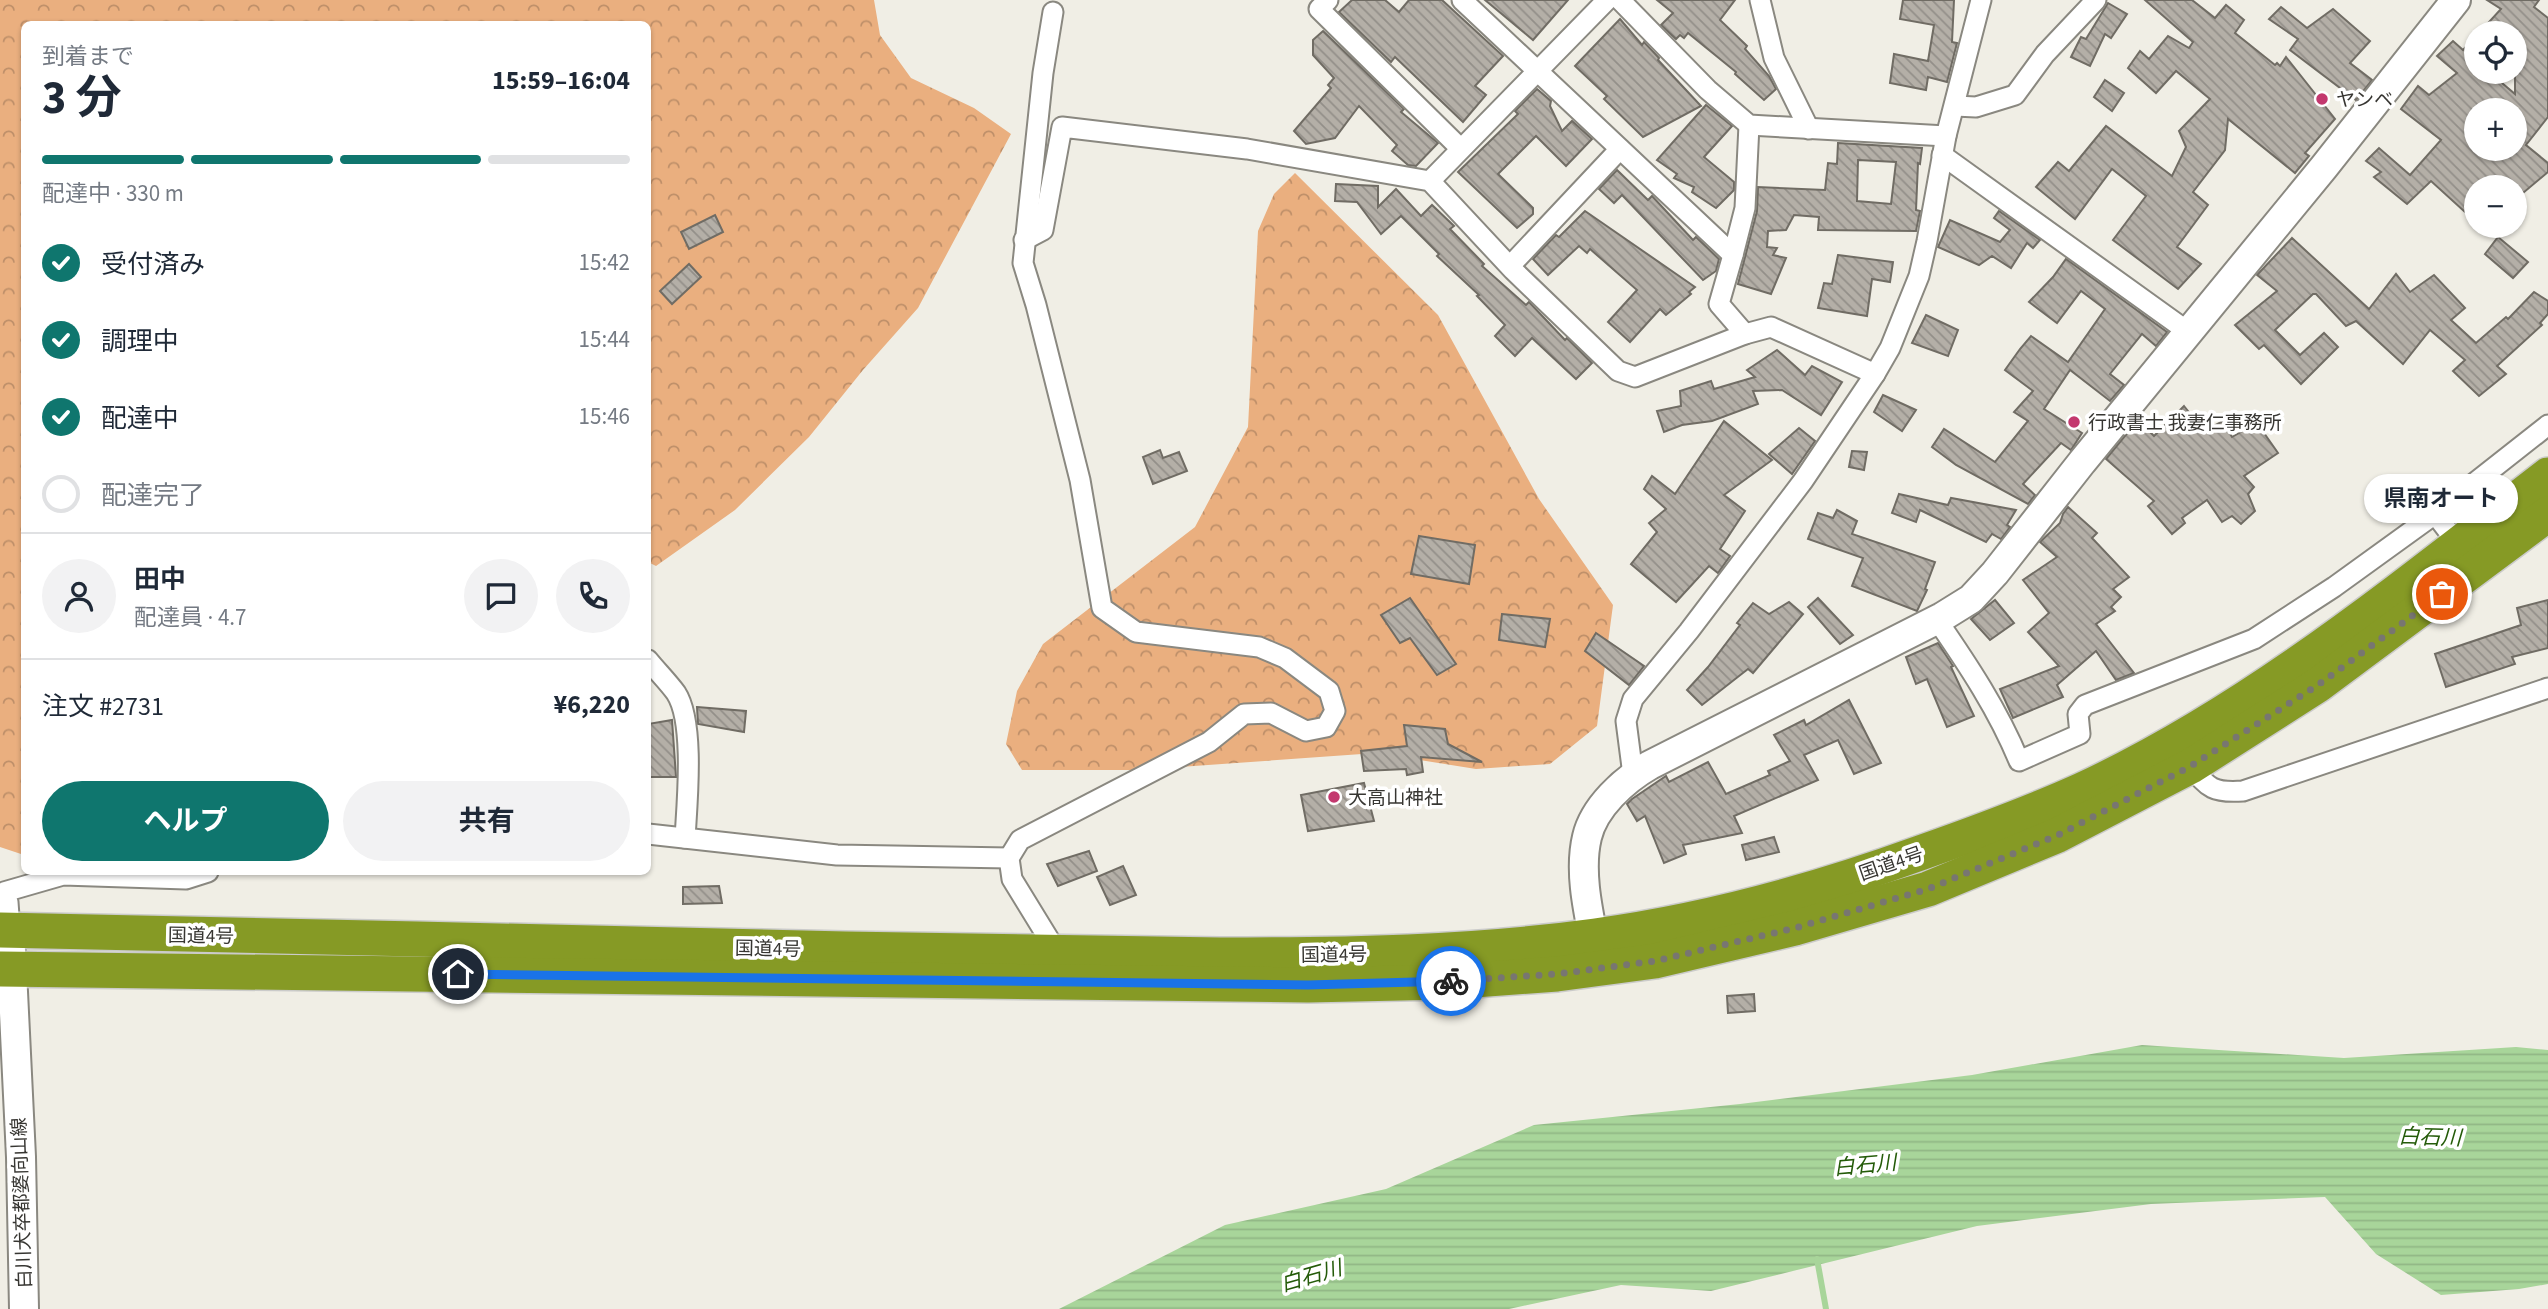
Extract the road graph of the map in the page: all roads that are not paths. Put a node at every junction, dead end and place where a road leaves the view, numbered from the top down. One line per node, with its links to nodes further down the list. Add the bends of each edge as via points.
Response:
1 (1328, 0): 15 (street, via 1319,9)
2 (1462, 0): 10 (street)
3 (1606, 0): 10 (street)
4 (1620, 0): 12 (street)
5 (1760, 0): 13 (street, via 1774,58)
6 (1981, 0): 11 (street)
7 (2096, 0): 11 (street, via 2045,54 2015,95 1976,107)
8 (2456, 0): 21 (street)
9 (1053, 12): 18 (street)
10 (1538, 72): 15 (street); 16 (street)
11 (1955, 106): 14 (street)
12 (1749, 125): 13 (street); 19 (street, via 1745,208)
13 (1810, 129): 14 (street)
14 (1944, 145): 21 (street); 23 (street, via 1919,276)
15 (1460, 148): 17 (street)
16 (1620, 149): 19 (street); 20 (street)
17 (1430, 181): 18 (street, via 1247,149 1062,127 1043,230); 20 (street)
18 (1024, 240): 36 (street, via 1023,263 1080,480 1102,608 1136,632 1259,647 1285,658 1329,691 1335,711 1326,727 1306,731 1271,713 1244,714 1209,742 1020,840)
19 (1732, 255): 22 (street, via 1719,304)
20 (1510, 266): 22 (street, via 1618,371 1635,377)
21 (2188, 331): 29 (street, via 1995,573 1970,599)
22 (1745, 334): 23 (street, via 1771,327)
23 (1875, 374): 33 (street, via 1803,481 1633,699 1626,721)
24 (2548, 425): 26 (street)
25 (2548, 475): 28 (highway, 国道4号)
26 (2435, 514): 28 (street); 29 (street, via 2254,639 2085,705 2078,714 2080,733 2019,761 1975,675)
27 (2548, 514): 32 (highway, 国道4号, via 2318,685)
28 (2458, 544): 42 (highway, 国道4号, via 2241,700 2083,789 1860,875 1696,918)
29 (1937, 620): 33 (street)
30 (651, 664): 35 (street, via 677,695 685,716)
31 (2548, 688): 32 (street, via 2243,791 2211,789)
32 (2191, 766): 42 (highway, 国道4号, via 2058,835 1928,889 1795,928 1655,961)
33 (1633, 775): 42 (street, via 1603,805 1587,837 1584,876)
34 (651, 834): 35 (street)
35 (685, 838): 36 (street, via 837,855)
36 (1009, 858): 43 (street, via 1012,879)
37 (63, 875): 39 (street, via 186,879)
38 (63, 875): 40 (street)
39 (199, 875)
40 (2, 890): 41 (street, via 8,902)
41 (5, 930): 43 (highway, 国道4号); 44 (street, 白川犬卒都婆向山線)
42 (1596, 953): 43 (highway, 国道4号, via 1461,949 1359,955); 44 (highway, 国道4号, via 1447,982 1308,985)
43 (1058, 954)
44 (5, 969): 45 (street, 白川犬卒都婆向山線)
45 (8, 1069): 46 (street, 白川犬卒都婆向山線, via 21,1157)
46 (24, 1309)

